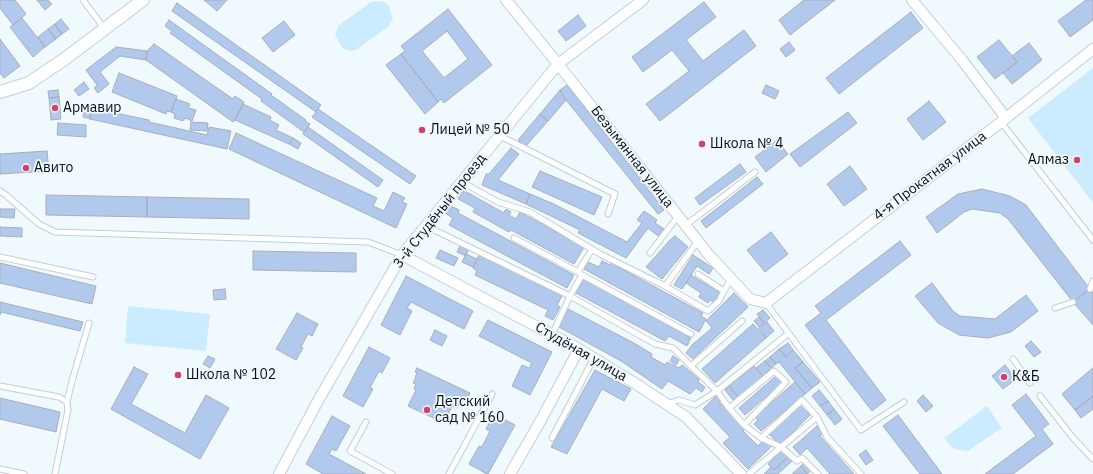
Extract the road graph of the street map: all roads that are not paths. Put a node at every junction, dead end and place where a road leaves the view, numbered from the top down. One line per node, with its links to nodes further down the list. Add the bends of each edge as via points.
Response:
1 (83, 0): 6 (lane)
2 (143, 0): 6 (street)
3 (506, 0): 8 (street, Безымянная улица)
4 (643, 0): 8 (street, 3-й Студёный проезд)
5 (912, 0): 10 (street, via 962,60)
6 (104, 29): 9 (street, via 29,83)
7 (1093, 48): 10 (street, 4-я Прокатная улица)
8 (558, 64): 11 (street, 3-й Студёный проезд); 16 (street, Безымянная улица)
9 (0, 92)
10 (1003, 120): 20 (lane); 36 (street, 4-я Прокатная улица)
11 (500, 136): 13 (street, 3-й Студёный проезд); 15 (lane, via 615,194)
12 (755, 172): 17 (lane)
13 (462, 182): 18 (street, 3-й Студёный проезд); 22 (lane, via 498,202 530,212)
14 (0, 191): 24 (lane, via 39,224 55,232 368,242)
15 (608, 214)
16 (678, 216): 17 (street, Безымянная улица); 23 (lane)
17 (686, 225): 21 (street, Безымянная улица)
18 (426, 226): 24 (street, 3-й Студёный проезд); 34 (lane)
19 (514, 238): 26 (lane)
20 (1093, 240)
21 (698, 241): 29 (street, Безымянная улица); 31 (lane)
22 (592, 249): 26 (lane); 31 (lane)
23 (650, 253)
24 (402, 255): 42 (street, Студёная улица); 66 (street, 3-й Студёный проезд)
25 (0, 258): 28 (lane)
26 (580, 273): 34 (lane); 41 (lane)
27 (698, 274): 33 (lane)
28 (93, 277)
29 (731, 279): 33 (lane); 36 (street, Безымянная улица, via 750,299)
30 (1093, 281): 32 (lane)
31 (665, 286): 33 (lane, via 708,311)
32 (1090, 289)
33 (724, 290)
34 (570, 296): 42 (lane); 46 (lane, via 656,344 672,348)
35 (1074, 302): 37 (lane)
36 (766, 303): 40 (lane)
37 (1055, 308)
38 (742, 321): 46 (lane)
39 (89, 323): 52 (lane)
40 (789, 333): 49 (lane); 53 (lane, via 861,430)
41 (691, 334)
42 (552, 335): 43 (street, Студёная улица)
43 (579, 350): 44 (street, Студёная улица); 69 (street)
44 (594, 358): 54 (street, Студёная улица); 59 (lane)
45 (1013, 359): 47 (lane)
46 (692, 366): 49 (lane)
47 (1030, 383)
48 (0, 386): 52 (lane, via 59,397)
49 (717, 391): 54 (lane, via 695,406 679,400); 55 (lane)
50 (492, 394): 68 (lane)
51 (1040, 396): 62 (lane)
52 (67, 402): 65 (lane, via 68,410)
53 (904, 402)
54 (666, 404): 70 (street, Студёная улица, via 686,418)
55 (729, 408): 58 (lane); 58 (lane, via 774,371 786,382)
56 (817, 417): 60 (lane, via 802,400); 61 (lane); 73 (lane, via 827,437)
57 (366, 422): 67 (lane, via 350,451)
58 (744, 425): 60 (lane)
59 (552, 438)
60 (761, 438): 61 (lane)
61 (781, 447): 71 (lane); 72 (lane, via 797,461 802,458)
62 (1093, 459)
63 (0, 469): 64 (lane)
64 (24, 474)
65 (55, 474)
66 (279, 474)
67 (392, 474)
68 (450, 474)
69 (510, 474)
70 (741, 474)
71 (749, 474)
72 (818, 474)
73 (861, 474)

